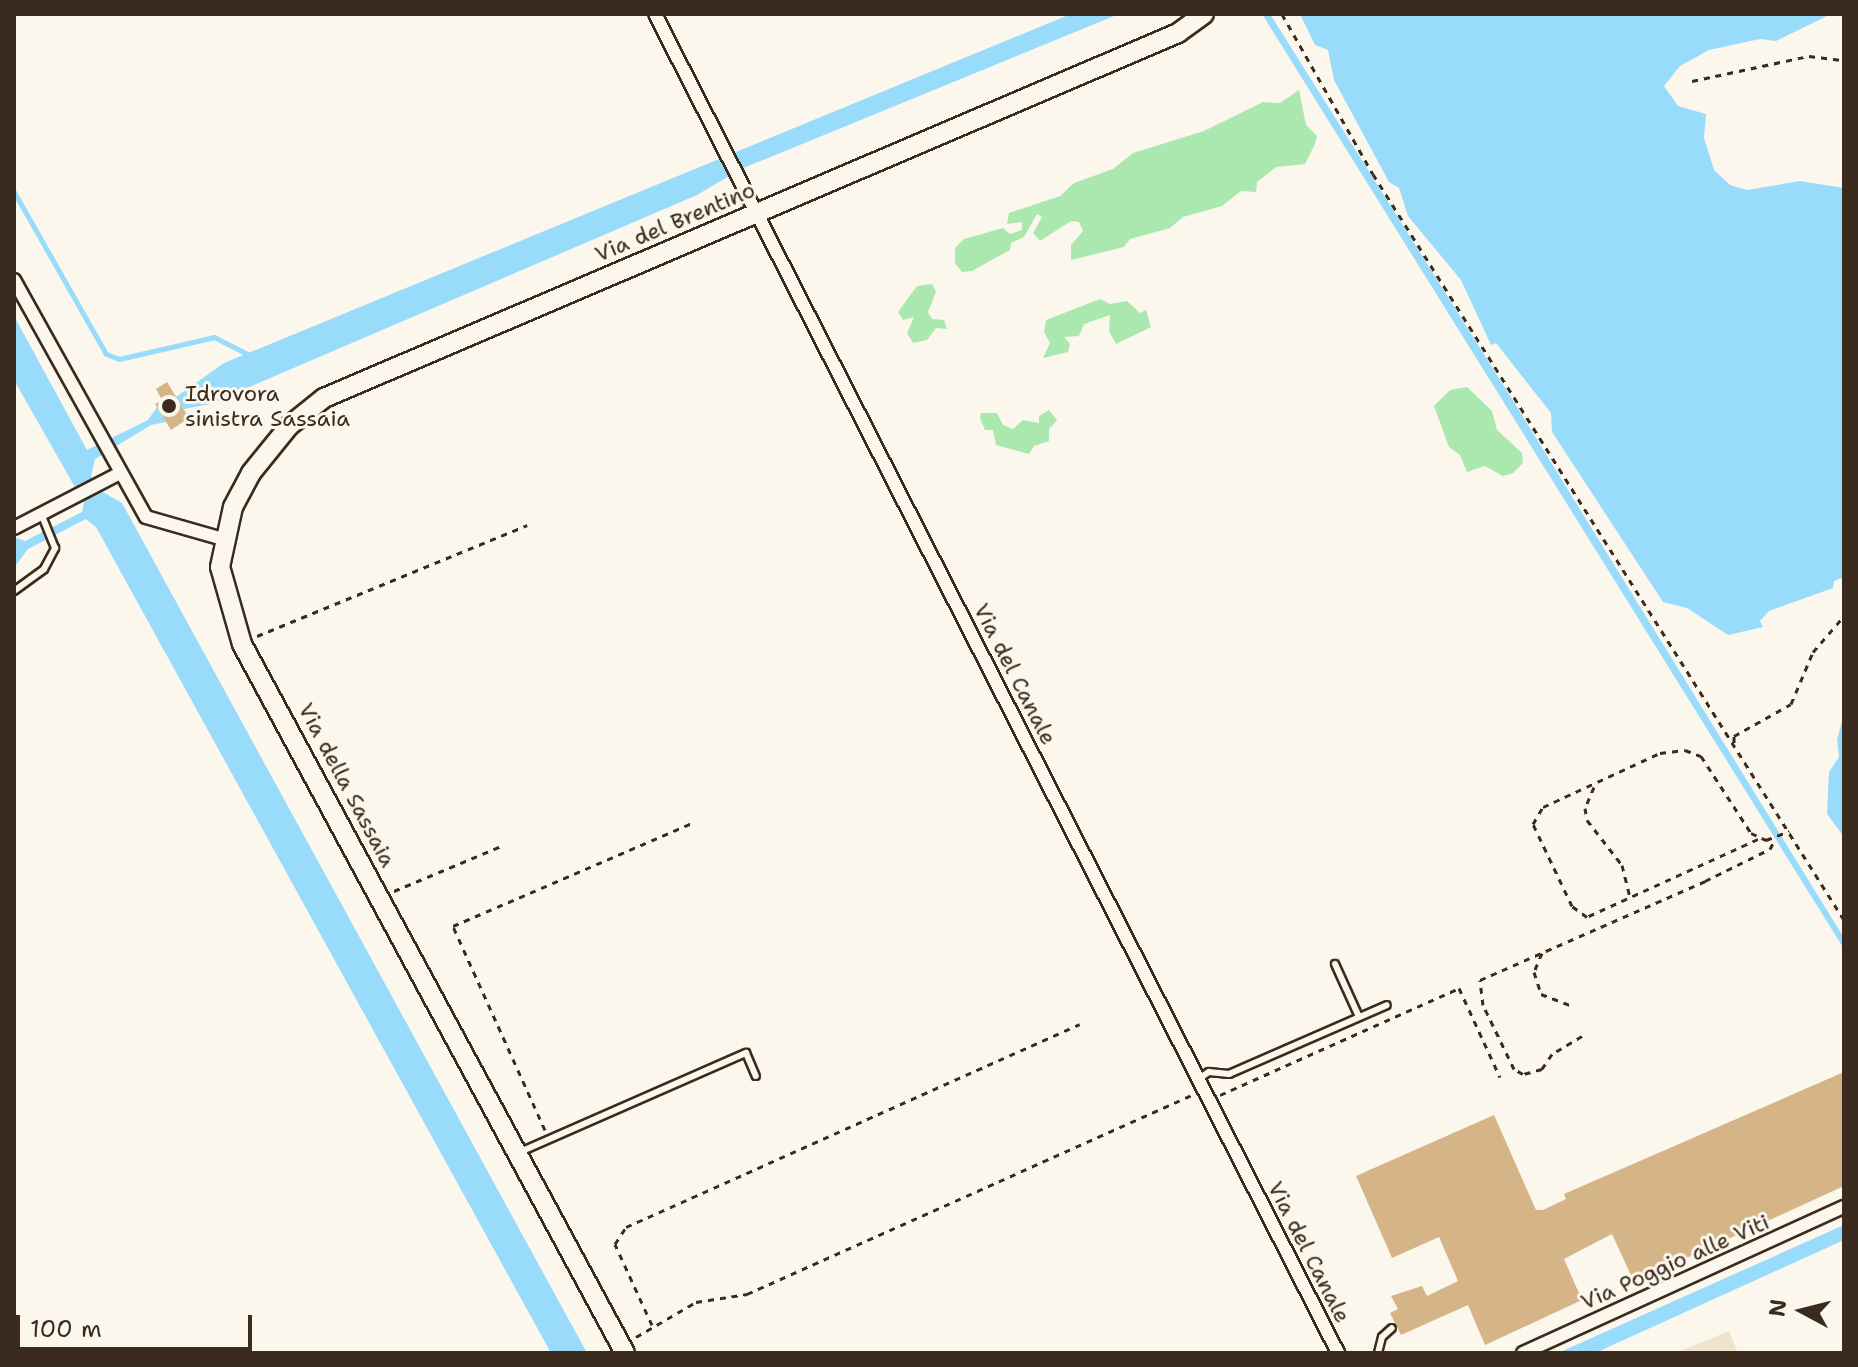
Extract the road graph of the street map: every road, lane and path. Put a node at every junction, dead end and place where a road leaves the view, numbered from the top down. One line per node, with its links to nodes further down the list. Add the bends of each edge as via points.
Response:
1 (655, 14): 6 (street, Via del Canale)
2 (1204, 14): 6 (street, Via del Brentino, via 1178,33)
3 (1282, 14): 16 (path, via 1373,174)
4 (1844, 60): 5 (path, via 1809,56)
5 (1692, 81)
6 (755, 213): 12 (street, Via del Brentino, via 324,398 289,426 251,473); 35 (street, Via del Canale)
7 (14, 280): 8 (street)
8 (120, 473): 9 (street); 12 (street, via 146,517)
9 (41, 513): 11 (street); 13 (lane, via 55,540 44,569)
10 (527, 525): 15 (path, via 390,584 330,602)
11 (14, 528)
12 (223, 539): 15 (street, Via della Sassaia, via 220,567)
13 (14, 591)
14 (1844, 616): 16 (path, via 1813,652 1791,704 1734,736)
15 (242, 644): 23 (street, Via della Sassaia)
16 (1734, 743): 19 (path)
17 (1595, 784): 20 (path, via 1660,753 1693,751); 24 (path, via 1587,799 1587,820 1622,865); 24 (path, via 1543,807 1536,813 1535,831 1580,916 1601,913)
18 (692, 823): 36 (path, via 453,926)
19 (1789, 831): 21 (path); 25 (path)
20 (1758, 839): 21 (path); 24 (path)
21 (1775, 839): 26 (path, via 1762,854)
22 (501, 846): 23 (path)
23 (378, 896): 37 (street, Via della Sassaia)
24 (1630, 898)
25 (1844, 920)
26 (1544, 952): 29 (path, via 1534,972 1541,994); 32 (path, via 1480,980 1483,1005 1514,1069 1523,1074 1542,1069 1552,1054)
27 (1335, 964): 30 (lane)
28 (1387, 1005): 30 (lane)
29 (1573, 1006)
30 (1359, 1017): 35 (lane, via 1229,1074 1209,1072)
31 (1080, 1024): 39 (path, via 626,1227 615,1244)
32 (1582, 1036)
33 (756, 1076): 36 (lane, via 746,1053)
34 (1500, 1077): 35 (path, via 1459,988)
35 (1205, 1089): 39 (path, via 747,1294 696,1302); 42 (street, Via del Canale)
36 (549, 1138): 37 (lane)
37 (514, 1154): 41 (street, Via della Sassaia)
38 (1844, 1207): 44 (street, Via Poggio alle Viti)
39 (652, 1325): 41 (path)
40 (1392, 1328): 43 (lane, via 1382,1337)
41 (624, 1351)
42 (1338, 1353)
43 (1378, 1353)
44 (1523, 1353)

